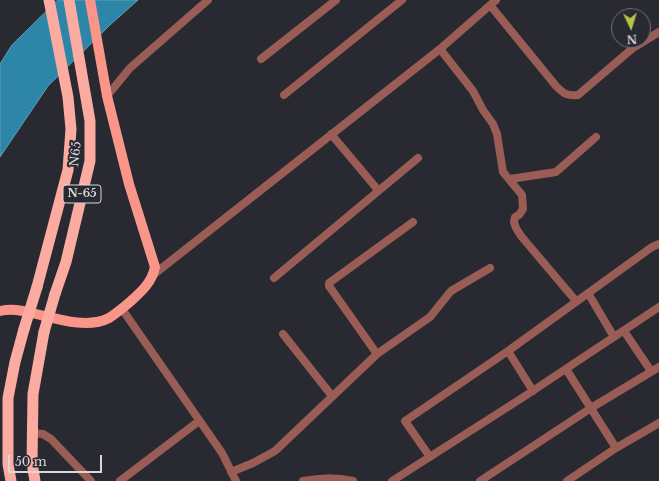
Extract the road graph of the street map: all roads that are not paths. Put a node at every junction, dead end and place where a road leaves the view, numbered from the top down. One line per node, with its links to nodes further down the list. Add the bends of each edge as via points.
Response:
1 (49, 0): 45 (highway, N65 / N-65, bridge, via 68,97 71,128 68,170 15,362 8,398 8,464)
2 (69, 0): 41 (highway, N65 / N-65, bridge, via 90,121 90,161 66,262 44,332 33,394)
3 (90, 0): 12 (main road)
4 (208, 0): 12 (street, via 130,68)
5 (336, 0): 10 (street)
6 (402, 0): 11 (street)
7 (493, 2): 8 (street, via 556,86 565,95 570,96 578,95 633,48); 9 (street)
8 (659, 32)
9 (440, 49): 13 (street); 16 (street, via 473,91 493,124 503,172)
10 (261, 59)
11 (284, 95)
12 (107, 96): 21 (main road, via 129,184 155,267)
13 (331, 134): 17 (street); 21 (street)
14 (596, 136): 16 (street, via 556,172)
15 (418, 158): 17 (street)
16 (510, 179): 24 (street, via 522,195 524,209 515,217 516,228)
17 (378, 190): 22 (street)
18 (413, 222): 32 (street, via 329,283)
19 (659, 244): 23 (street)
20 (490, 268): 32 (street, via 451,291 430,317)
21 (154, 274): 26 (main road, via 146,286)
22 (274, 278)
23 (588, 293): 24 (street); 30 (street)
24 (576, 301): 31 (street)
25 (659, 307): 28 (street)
26 (122, 309): 27 (main road, via 108,318 88,322 68,322 18,310); 39 (street)
27 (0, 312)
28 (624, 331): 30 (street); 35 (street)
29 (283, 334): 37 (street)
30 (614, 337): 34 (street)
31 (508, 351): 36 (street); 43 (street, via 405,421)
32 (377, 354): 37 (street)
33 (659, 367): 35 (street)
34 (566, 369): 36 (street); 38 (street)
35 (651, 371): 38 (street)
36 (533, 391): 43 (street)
37 (332, 396): 44 (street, via 275,451)
38 (591, 408): 42 (street); 53 (street)
39 (199, 421): 44 (street, via 222,453); 48 (street)
40 (659, 423): 42 (street)
41 (32, 433): 46 (highway, N-65); 47 (street, via 43,434 51,439)
42 (616, 448): 54 (street)
43 (430, 457): 52 (street)
44 (231, 472): 49 (street)
45 (11, 481)
46 (35, 481)
47 (91, 481)
48 (121, 481)
49 (236, 481)
50 (303, 481): 51 (street, via 322,478)
51 (353, 481)
52 (392, 481)
53 (480, 481)
54 (567, 481)

